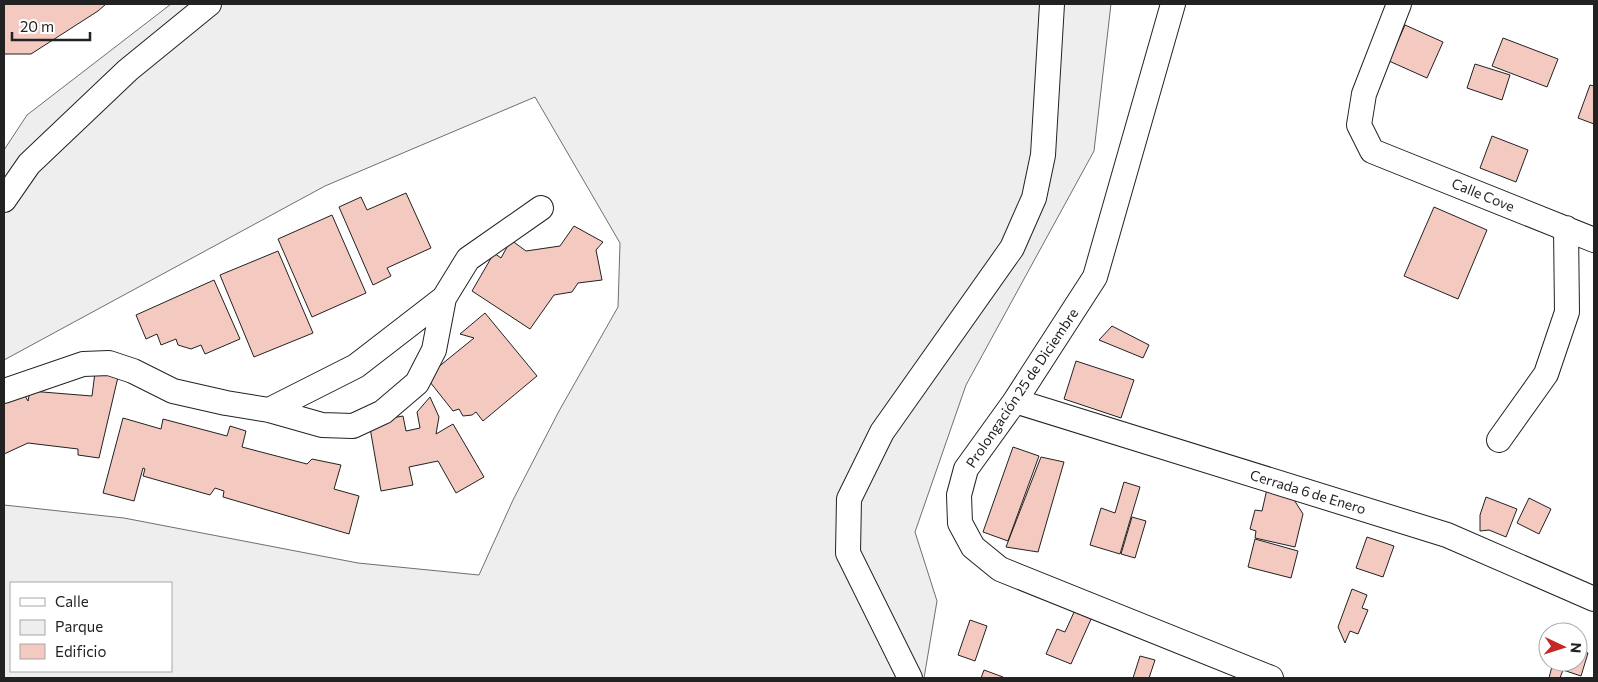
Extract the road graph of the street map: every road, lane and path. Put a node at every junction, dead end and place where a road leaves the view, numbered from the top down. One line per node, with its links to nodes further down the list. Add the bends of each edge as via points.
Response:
1 (209, 4): 5 (street, via 128,70 30,164)
2 (1052, 4): 15 (street, via 1043,155 1034,198 1012,248 882,432 849,499 848,554)
3 (1173, 4): 11 (street, Prolongación 25 de Diciembre, via 1095,277)
4 (1399, 4): 7 (street, Calle Cove, via 1364,94 1359,125 1372,150)
5 (4, 200)
6 (541, 208): 9 (street, via 468,259)
7 (1566, 228): 8 (street, Calle Cove); 13 (street, via 1567,312 1546,374)
8 (1594, 240)
9 (444, 298): 12 (street, via 356,366); 12 (street, via 434,350 418,383 383,412 353,426 322,425)
10 (4, 391): 12 (street, via 83,364 110,362 173,391)
11 (1015, 400): 14 (street, Cerrada 6 de Enero, via 1447,535); 16 (street, Prolongación 25 de Diciembre, via 966,469 959,495 960,523 973,548 1000,569)
12 (269, 410)
13 (1499, 440)
14 (1594, 599)
15 (910, 678)
16 (1271, 678)

